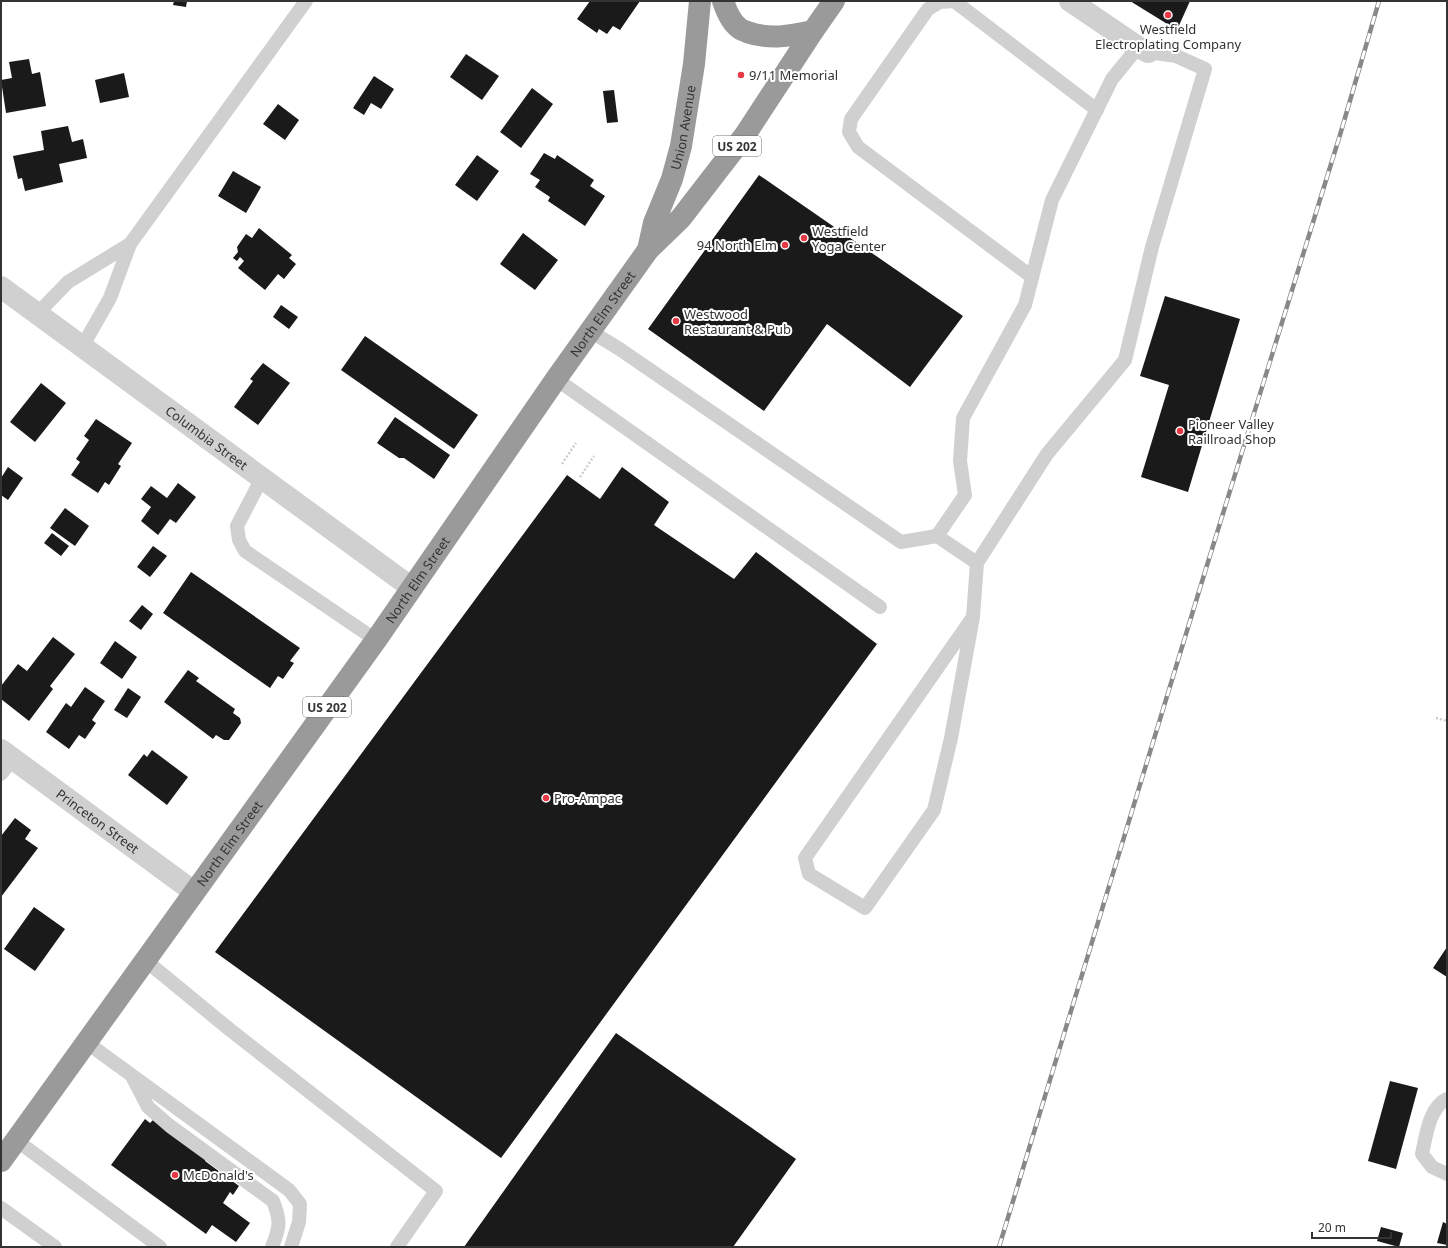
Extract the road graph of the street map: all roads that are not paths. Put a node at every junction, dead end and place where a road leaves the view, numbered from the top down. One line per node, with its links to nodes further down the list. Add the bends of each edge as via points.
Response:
1 (306, 1): 9 (lane)
2 (700, 1): 10 (highway, Union Avenue / US 202, via 694,64 681,146 672,179 654,223)
3 (723, 1): 6 (highway, via 727,13 739,29 752,34 778,37)
4 (834, 1): 6 (highway, North Elm Street / US 202)
5 (1070, 1): 7 (street)
6 (813, 31): 10 (highway, North Elm Street / US 202, via 741,142 681,218)
7 (1143, 49): 8 (lane, via 1112,79); 19 (lane, via 1176,56 1205,69 1152,247 1125,360 1047,454)
8 (1097, 110): 11 (lane, via 1052,200); 11 (lane, via 954,1 940,2 928,9 851,119 849,132 858,148)
9 (130, 244): 13 (lane, via 68,282); 15 (lane, via 110,298)
10 (648, 250): 14 (highway, North Elm Street / US 202)
11 (1032, 277): 18 (lane, via 1025,305 963,418 960,461 965,495)
12 (1, 287): 13 (street, Columbia Street)
13 (37, 314): 15 (street, Columbia Street)
14 (590, 330): 16 (highway, North Elm Street / US 202); 18 (lane, via 900,542)
15 (82, 347): 17 (street, Columbia Street)
16 (556, 378): 20 (highway, North Elm Street / US 202); 21 (lane)
17 (262, 478): 20 (street, Columbia Street); 23 (lane, via 237,526 239,540 245,551)
18 (937, 536): 19 (lane)
19 (977, 562): 22 (lane)
20 (412, 588): 23 (highway, North Elm Street / US 202)
21 (880, 607)
22 (973, 617): 22 (lane, via 806,858 809,874 865,908 934,810 951,738)
23 (376, 640): 25 (highway, North Elm Street / US 202)
24 (5, 761): 25 (street, Princeton Street)
25 (194, 892): 26 (highway, North Elm Street / US 202)
26 (145, 960): 27 (highway, North Elm Street / US 202); 40 (lane, via 436,1191)
27 (86, 1042): 28 (lane); 30 (highway, North Elm Street / US 202)
28 (131, 1075): 38 (lane, via 148,1106 170,1126 273,1201 279,1226); 39 (lane, via 289,1190 300,1204 299,1222)
29 (1447, 1100): 32 (lane, via 1442,1102 1432,1115 1422,1154 1432,1167)
30 (16, 1140): 31 (highway, North Elm Street / US 202); 34 (lane)
31 (1, 1161)
32 (1447, 1174)
33 (1, 1208): 35 (lane)
34 (144, 1235): 36 (lane); 37 (lane)
35 (55, 1247)
36 (160, 1247)
37 (168, 1247)
38 (272, 1247)
39 (291, 1247)
40 (397, 1247)

